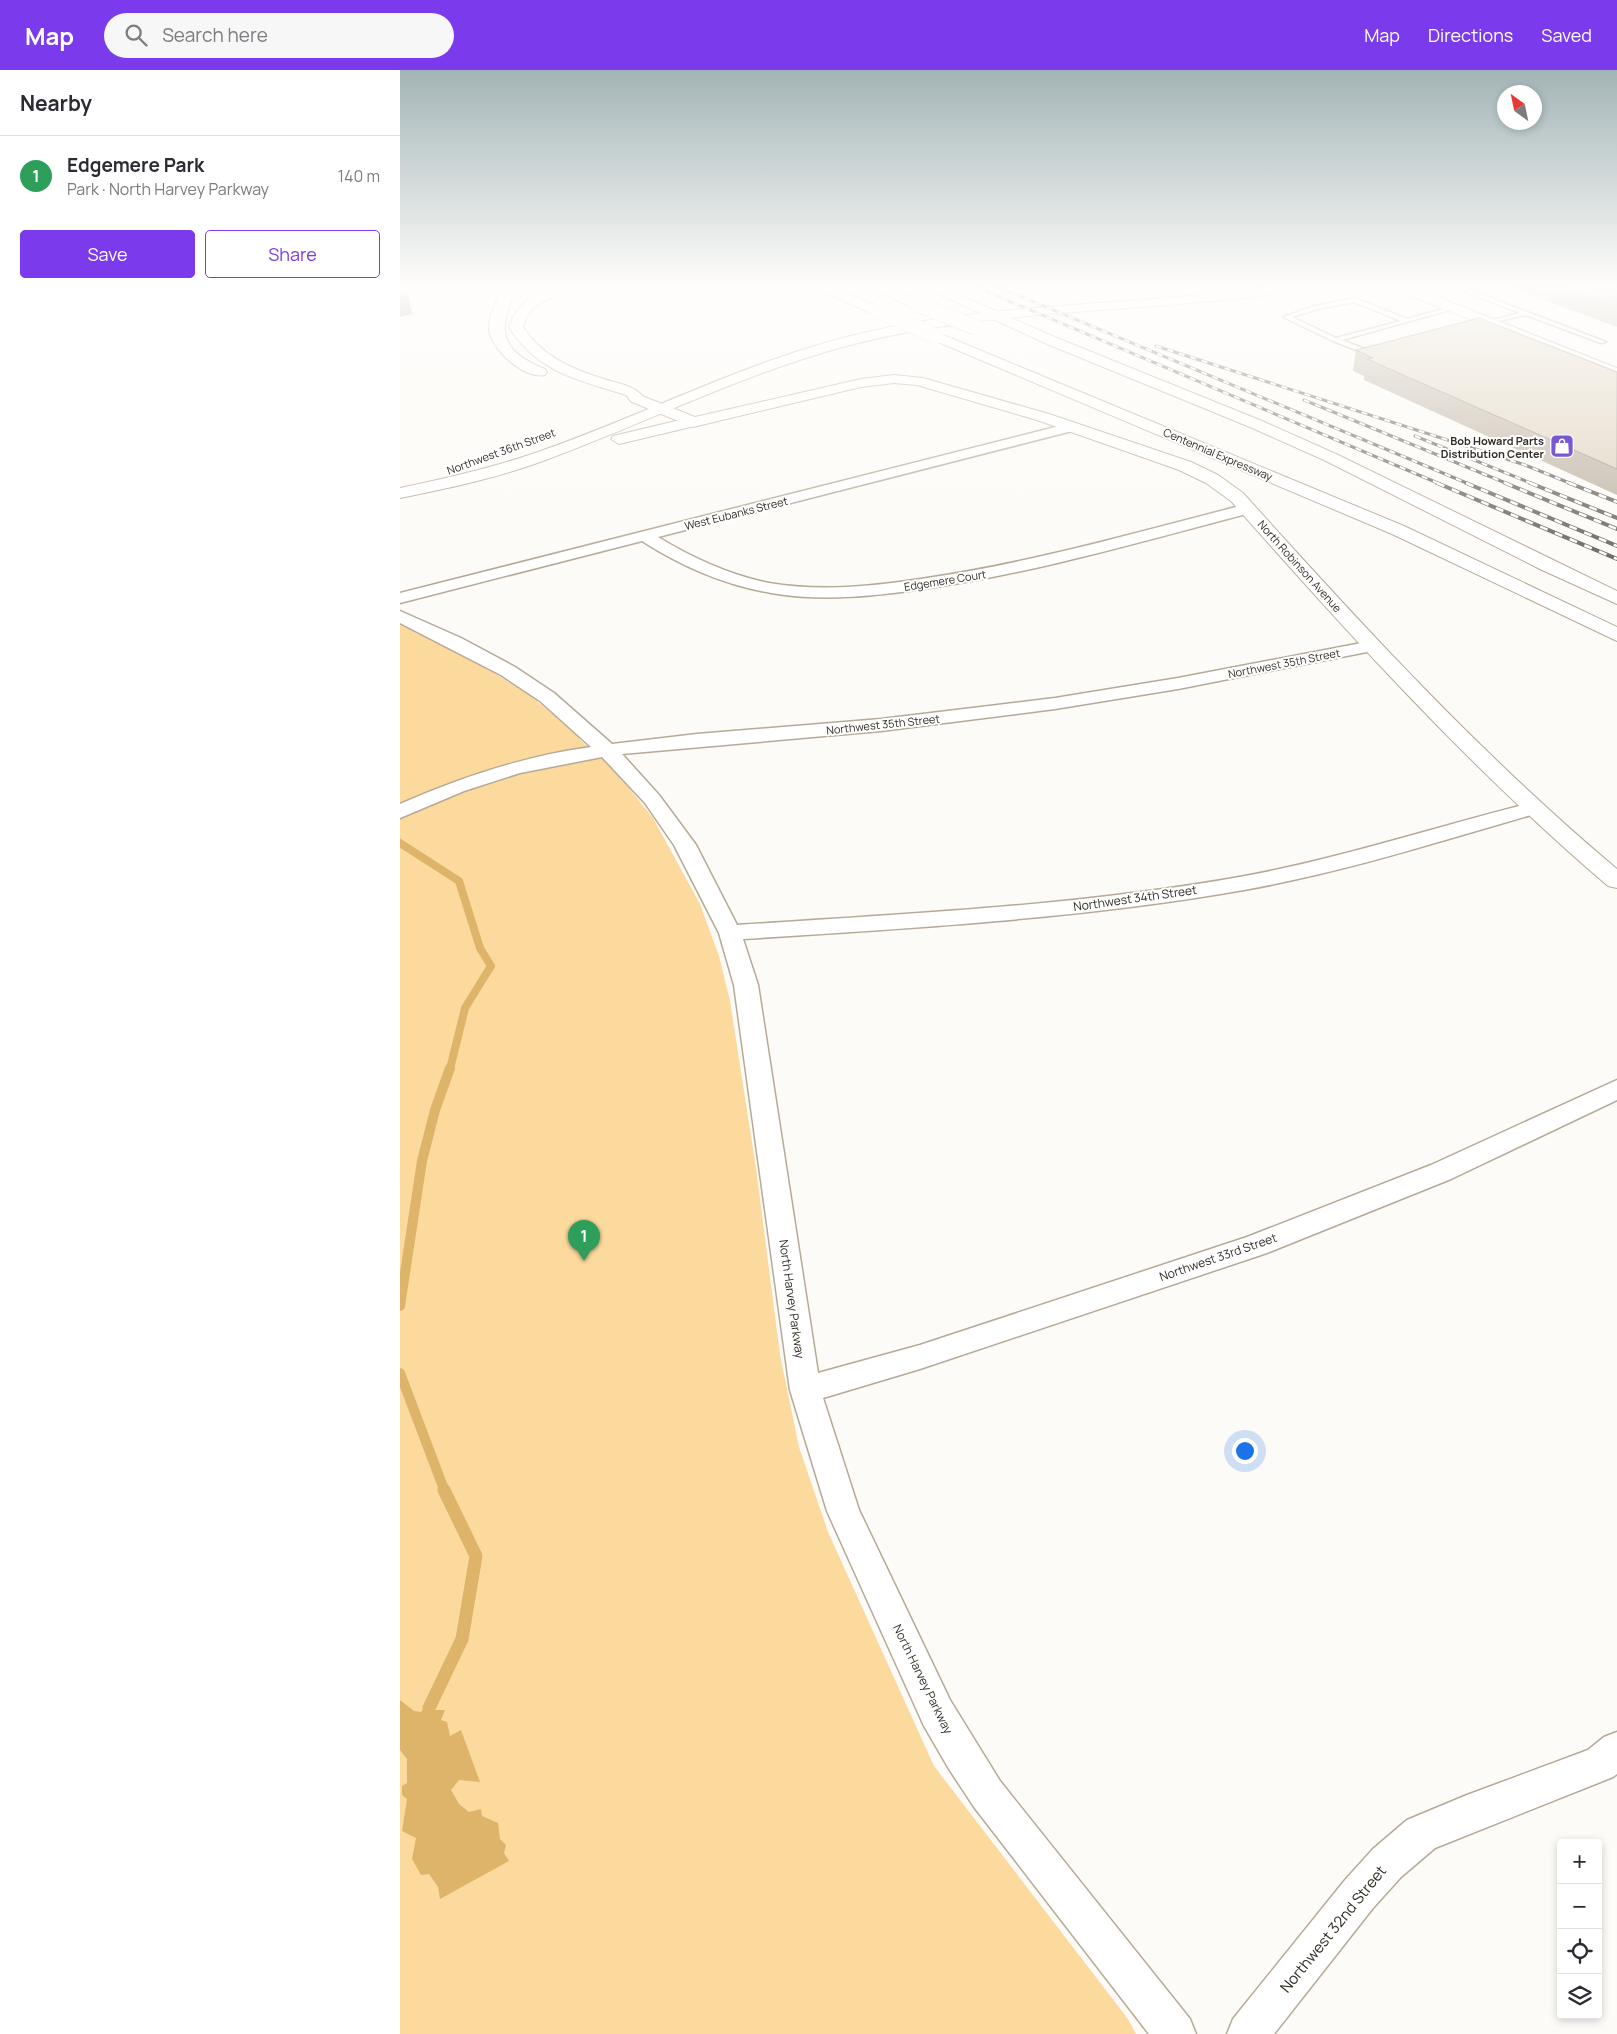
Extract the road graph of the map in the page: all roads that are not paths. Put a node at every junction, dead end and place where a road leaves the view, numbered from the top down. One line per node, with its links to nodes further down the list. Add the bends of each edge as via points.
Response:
1 (549, 376): 7 (main road, via 611,399)
2 (585, 376): 7 (main road, via 631,392)
3 (745, 376): 9 (main road, Northwest 36th Street)
4 (1030, 376): 23 (main road, Centennial Expressway, bridge, via 1406,534)
5 (1138, 376): 19 (main road, via 1330,457)
6 (660, 390): 7 (main road)
7 (637, 399): 8 (main road); 9 (main road)
8 (620, 406)
9 (663, 408): 10 (main road); 14 (main road, Northwest 36th Street)
10 (693, 422): 11 (main road, North Robinson Avenue, via 844,386 906,379 949,388); 14 (main road)
11 (1071, 427): 17 (main road, North Robinson Avenue, via 1200,472 1223,486); 18 (street, West Eubanks Street)
12 (518, 446): 15 (main road, Northwest 36th Street)
13 (1285, 454): 19 (main road, via 1463,527)
14 (535, 458): 16 (main road, Northwest 36th Street, via 457,481)
15 (400, 486)
16 (400, 492)
17 (1248, 509): 18 (street, Edgemere Court, via 1030,565 936,583 856,591 795,591 741,581 717,573); 24 (main road, North Robinson Avenue)
18 (646, 537): 20 (street, West Eubanks Street)
19 (1564, 573): 21 (main road)
20 (400, 598)
21 (1617, 598)
22 (400, 616): 25 (street, North Harvey Parkway, via 508,671 548,697)
23 (1617, 635)
24 (1372, 646): 25 (street, Northwest 35th Street, via 1053,704 857,728); 26 (main road, North Robinson Avenue, via 1459,739)
25 (607, 750): 27 (street, Northwest 35th Street, via 553,758 494,774 450,789); 29 (street, North Harvey Parkway, via 652,799 685,844)
26 (1532, 809): 28 (main road, North Robinson Avenue); 29 (street, Northwest 34th Street, via 1316,868 1158,896 1012,914)
27 (400, 812)
28 (1617, 881)
29 (730, 933): 31 (street, North Harvey Parkway, via 746,985)
30 (1617, 1089): 31 (street, Northwest 33rd Street, via 1441,1172 1257,1245 920,1357)
31 (805, 1390): 33 (street, North Harvey Parkway, via 843,1511 938,1714 962,1756 987,1794)
32 (1611, 1762): 34 (street, Northwest 32nd Street, via 1420,1834 1358,1894)
33 (1175, 2034)
34 (1248, 2034)

